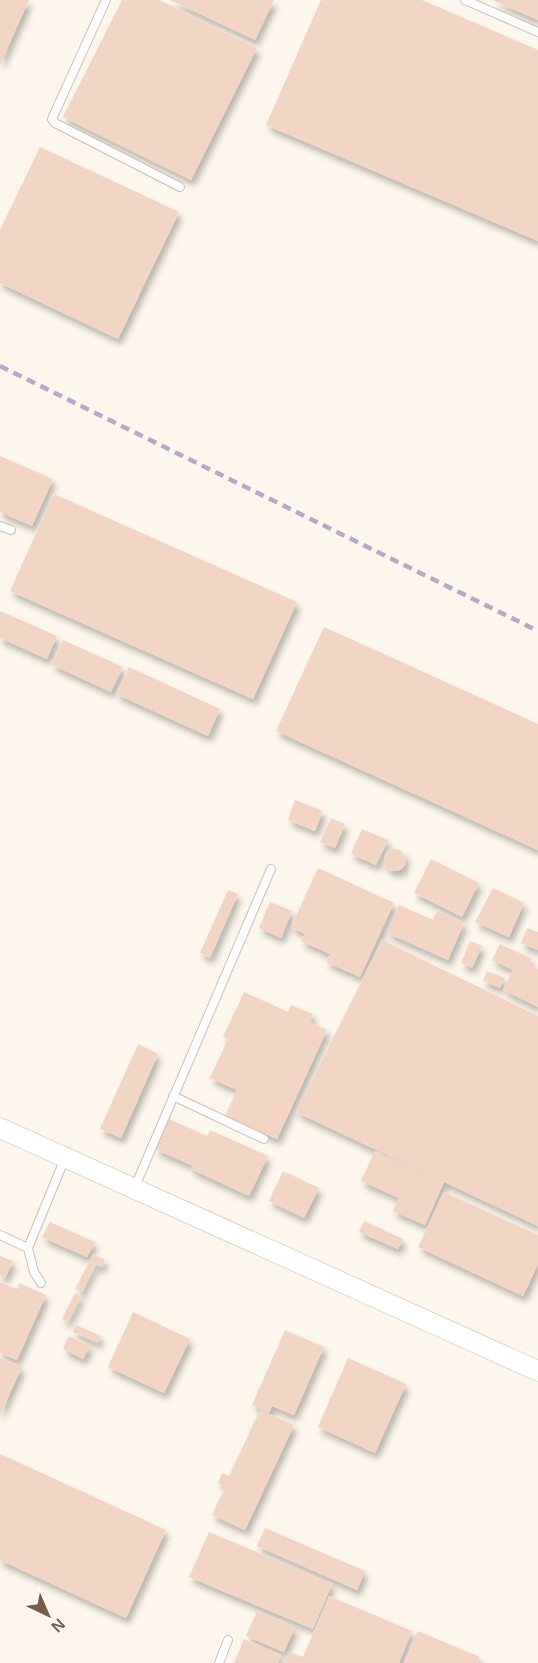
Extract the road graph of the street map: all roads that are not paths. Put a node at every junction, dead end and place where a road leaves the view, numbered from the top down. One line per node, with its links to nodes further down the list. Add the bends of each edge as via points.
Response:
1 (106, 0): 4 (lane, via 52,119)
2 (465, 0): 3 (lane)
3 (538, 32)
4 (180, 187)
5 (0, 526): 6 (lane)
6 (11, 530)
7 (271, 869): 8 (lane)
8 (173, 1096): 10 (lane); 12 (lane)
9 (0, 1128): 11 (street)
10 (264, 1139)
11 (65, 1158): 12 (street); 14 (lane)
12 (134, 1189): 16 (street)
13 (0, 1235): 14 (lane)
14 (28, 1248): 15 (lane)
15 (41, 1283)
16 (538, 1371)
17 (228, 1640): 18 (lane)
18 (219, 1663)

